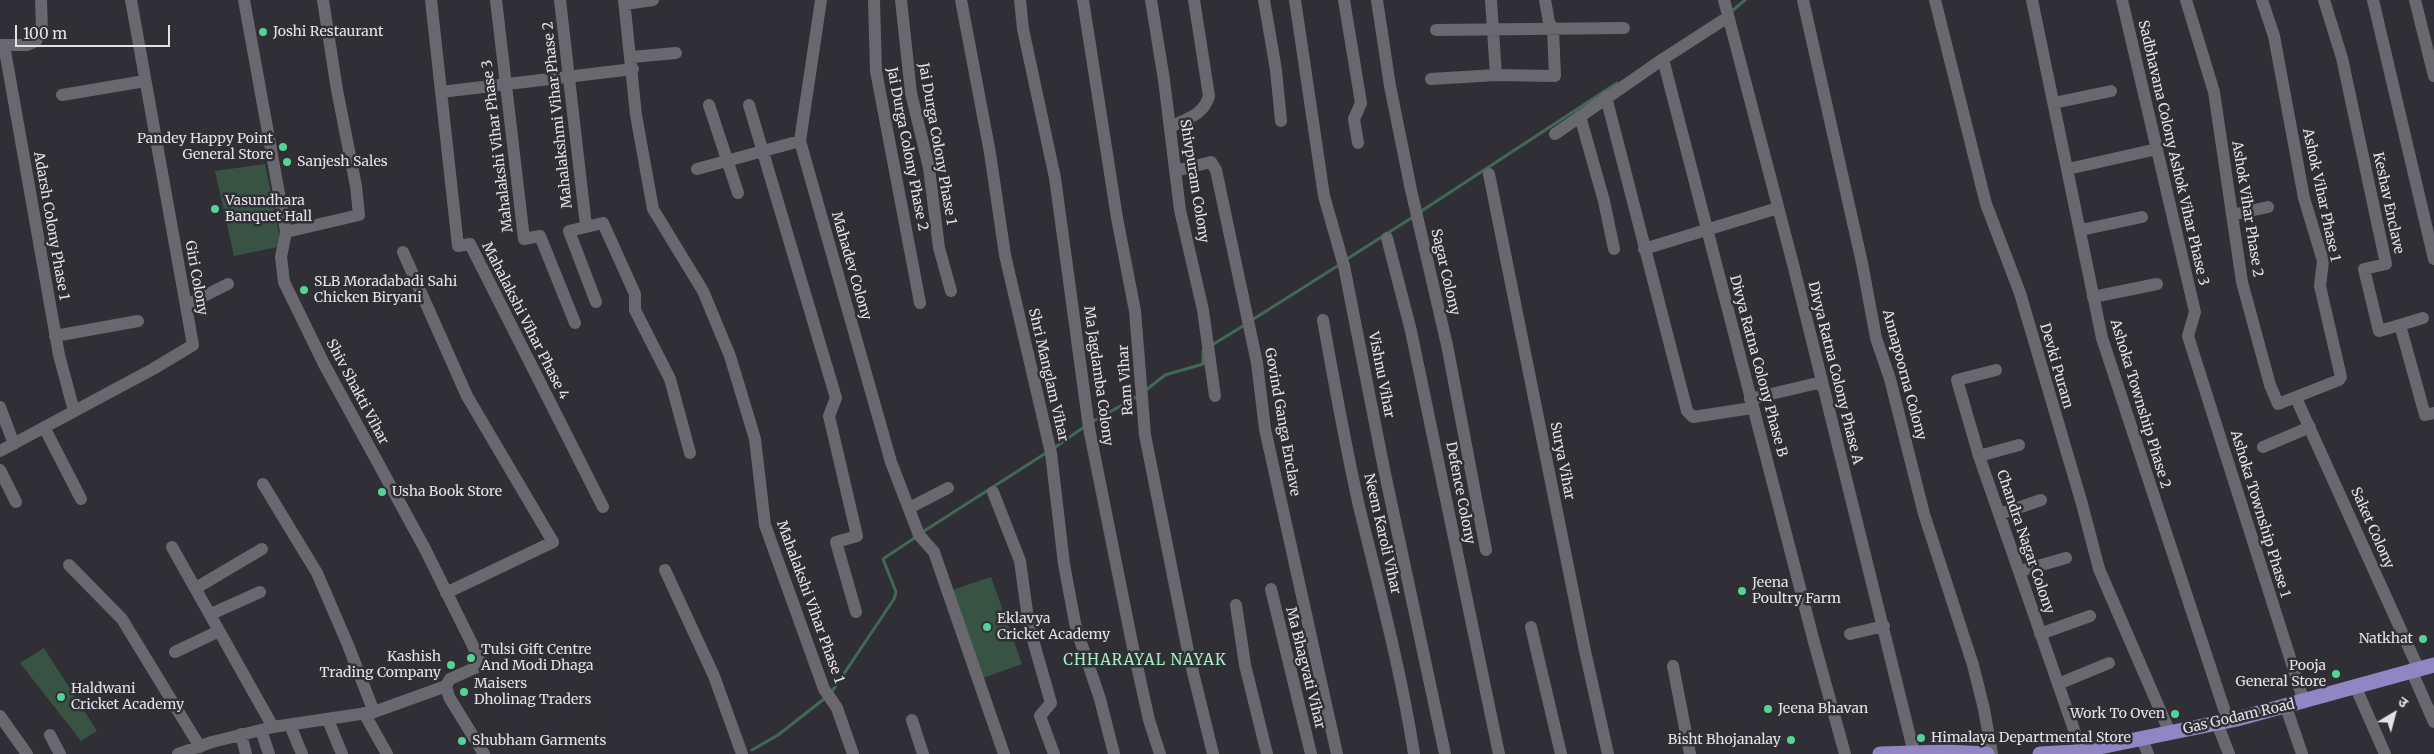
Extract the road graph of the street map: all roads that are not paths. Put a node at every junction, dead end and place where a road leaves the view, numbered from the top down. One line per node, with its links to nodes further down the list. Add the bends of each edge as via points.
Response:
1 (41, 0): 39 (street, via 42,30 36,41)
2 (132, 0): 47 (street, Giri Colony)
3 (244, 0): 77 (street, Shiv Shakti Vihar)
4 (323, 0): 77 (street, via 356,186 358,215)
5 (431, 0): 50 (street, Mahalakshi Vihar Phase 4)
6 (496, 0): 48 (street, Mahalakshi Vihar Phase 3)
7 (560, 0): 44 (street, Mahalakshmi Vihar Phase 2)
8 (653, 0): 33 (street)
9 (821, 0): 60 (street, Mahadev Colony)
10 (874, 0): 88 (street, Jai Durga Colony Phase 2, via 876,72)
11 (901, 0): 85 (street, Jai Durga Colony Phase 1, via 911,94 929,168 940,248)
12 (961, 0): 184 (street, Shri Manglam Vihar, via 990,153 1005,255 1051,453 1064,564 1076,628)
13 (1020, 0): 185 (street, Ma Jagdamba Colony, via 1023,29 1055,178 1089,428 1132,643)
14 (1083, 0): 186 (street, Ram Vihar, via 1135,312 1145,435 1188,656)
15 (1151, 0): 58 (street, Shivpuram Colony)
16 (1194, 0): 58 (street, via 1209,96 1200,112)
17 (1264, 0): 57 (street)
18 (1295, 0): 191 (street, Vishnu Vihar, via 1324,196 1344,266)
19 (1344, 0): 61 (street, via 1361,103 1354,119)
20 (1377, 0): 125 (street, Sagar Colony, via 1390,86 1447,345)
21 (1491, 0): 36 (street)
22 (1545, 0): 37 (street)
23 (1724, 0): 34 (street, Divya Ratna Colony Phase A)
24 (1803, 0): 200 (street, Annapoorna Colony, via 1876,338 1890,379 1924,514 1973,665)
25 (1935, 0): 161 (street, Devki Puram, via 1986,204 2020,293 2099,569)
26 (2032, 0): 53 (street, Ashoka Township Phase 2)
27 (2122, 0): 62 (street, Sadbhavana Colony Ashok Vihar Phase 3)
28 (2186, 0): 72 (street, Ashok Vihar Phase 2, via 2214,92)
29 (2262, 0): 100 (street, Ashok Vihar Phase 1, via 2274,36 2304,198 2323,261 2320,286 2340,377)
30 (2324, 0): 94 (street, Keshav Enclave, via 2342,58 2386,264 2364,269 2379,331)
31 (2373, 0): 82 (street)
32 (2415, 0): 45 (street)
33 (625, 2): 42 (street, Mahalakshi Vihar Phase 1)
34 (1728, 17): 41 (street); 71 (street, Divya Ratna Colony Phase A)
35 (1624, 28): 37 (street)
36 (1495, 29): 37 (street); 38 (street); 43 (street)
37 (1553, 29): 43 (street, via 1555,76)
38 (1436, 30)
39 (2, 45): 95 (street, Adarsh Colony Phase 1)
40 (676, 53): 42 (street)
41 (1663, 59): 52 (street); 75 (street, Divya Ratna Colony Phase B)
42 (632, 63): 44 (street); 180 (street, Mahalakshi Vihar Phase 1, via 636,114 653,209 703,291 730,356 756,439 766,524 824,689 836,708)
43 (1496, 75): 46 (street)
44 (568, 76): 48 (street); 74 (street, Mahalakshmi Vihar Phase 2)
45 (2434, 76)
46 (1431, 79)
47 (145, 81): 51 (street); 89 (street, Giri Colony)
48 (506, 83): 50 (street); 93 (street, Mahalakshi Vihar Phase 3, via 524,239 540,236)
49 (2111, 91): 53 (street)
50 (441, 92): 120 (street, Mahalakshi Vihar Phase 4, via 458,246 470,244)
51 (62, 95)
52 (1606, 97): 56 (street); 80 (street)
53 (2054, 102): 66 (street, Ashoka Township Phase 2)
54 (749, 104): 63 (street)
55 (709, 105): 64 (street)
56 (1580, 116): 59 (street); 79 (street)
57 (1281, 120)
58 (1170, 127): 67 (street, Shivpuram Colony)
59 (1554, 134)
60 (800, 141): 63 (street); 121 (street, Mahadev Colony, via 891,462)
61 (1358, 143)
62 (2158, 149): 66 (street); 96 (street, Sadbhavana Colony Ashok Vihar Phase 3, via 2195,312)
63 (763, 153): 64 (street); 135 (street, via 836,398 829,416 857,536 836,542)
64 (727, 161): 65 (street); 69 (street)
65 (698, 169)
66 (2068, 169): 76 (street, Ashoka Township Phase 2)
67 (1175, 171): 99 (street, Shivpuram Colony); 189 (street, Govind Ganga Enclave, via 1211,162 1216,170 1257,363 1265,429)
68 (1490, 174): 194 (street, Surya Vihar)
69 (738, 193)
70 (2268, 207): 72 (street)
71 (1778, 208): 75 (street); 98 (street, Divya Ratna Colony Phase A)
72 (2232, 215): 100 (street, Ashok Vihar Phase 2, via 2242,282 2270,385 2278,404)
73 (2142, 217): 76 (street)
74 (586, 226): 87 (street, via 569,231); 111 (street, via 604,223 635,294 635,310 670,379)
75 (1706, 230): 80 (street); 101 (street, Divya Ratna Colony Phase B)
76 (2081, 230): 86 (street, Ashoka Township Phase 2)
77 (286, 232): 133 (street, Shiv Shakti Vihar, via 282,257 284,282)
78 (1388, 238): 192 (street, Defence Colony, via 1411,331)
79 (1614, 249)
80 (1644, 249): 101 (street, via 1690,415 1703,416)
81 (403, 252): 133 (street, via 467,396 553,542)
82 (2433, 255)
83 (228, 284): 89 (street)
84 (2157, 284): 86 (street)
85 (952, 291)
86 (2093, 297): 157 (street, Ashoka Township Phase 2, via 2102,338)
87 (596, 302)
88 (920, 303)
89 (186, 305): 103 (street, Giri Colony, via 193,345)
90 (2423, 318): 94 (street)
91 (1323, 320): 190 (street, Neem Karoli Vihar, via 1342,423 1392,638)
92 (138, 321): 95 (street)
93 (575, 323)
94 (2400, 325): 104 (street, via 2425,415)
95 (55, 336): 103 (street, Adarsh Colony Phase 1)
96 (2188, 336): 151 (street, Ashoka Township Phase 1)
97 (1996, 370): 112 (street, Chandra Nagar Colony, via 1957,380)
98 (1822, 382): 101 (street); 138 (street, Divya Ratna Colony Phase A)
99 (1215, 396)
100 (2296, 398): 106 (street, Saket Colony)
101 (1751, 403): 196 (street, Divya Ratna Colony Phase B)
102 (0, 407): 107 (street)
103 (74, 411): 105 (street, Giri Colony)
104 (2434, 413)
105 (44, 427): 107 (street, Giri Colony); 117 (street)
106 (2310, 427): 109 (street); 147 (street, Saket Colony)
107 (14, 444): 110 (street, Giri Colony)
108 (2020, 445): 112 (street)
109 (2263, 447)
110 (0, 451)
111 (690, 453)
112 (1979, 456): 122 (street, Chandra Nagar Colony)
113 (0, 470): 119 (street)
114 (264, 484): 153 (street, via 317,573 348,645)
115 (948, 488): 121 (street)
116 (993, 492): 183 (street, via 1020,561 1029,626 1051,703 1040,716)
117 (81, 498)
118 (2041, 500): 122 (street)
119 (16, 502)
120 (603, 507)
121 (909, 508): 182 (street, Mahadev Colony, via 919,534 934,552)
122 (2000, 514): 129 (street, Chandra Nagar Colony)
123 (172, 547): 130 (street)
124 (262, 550): 130 (street)
125 (1486, 550)
126 (2066, 558): 129 (street)
127 (69, 565): 165 (street, via 122,618)
128 (665, 570): 167 (street, via 714,676)
129 (2020, 571): 142 (street, Chandra Nagar Colony)
130 (196, 588): 136 (street)
131 (1271, 589): 188 (street, Ma Bhagvati Vihar)
132 (260, 592): 136 (street)
133 (446, 593): 149 (street, Shiv Shakti Vihar, via 480,660 477,667 450,679)
134 (1236, 605): 187 (street, via 1245,665)
135 (856, 612)
136 (211, 614): 140 (street)
137 (2090, 616): 142 (street)
138 (1884, 626): 141 (street); 169 (street, Divya Ratna Colony Phase A)
139 (1532, 627): 193 (street)
140 (219, 631): 143 (street); 160 (street)
141 (1850, 634)
142 (2040, 634): 148 (street, Chandra Nagar Colony)
143 (175, 652)
144 (2109, 663): 148 (street)
145 (2434, 665): 147 (main road, Gas Godam Road)
146 (1673, 666): 195 (street)
147 (2416, 671): 150 (main road, Gas Godam Road); 158 (street, Saket Colony)
148 (2058, 684): 168 (street, Chandra Nagar Colony)
149 (446, 686): 153 (street); 179 (street, via 449,697)
150 (2356, 688): 151 (main road, Gas Godam Road); 205 (street)
151 (2304, 702): 152 (main road, Gas Godam Road)
152 (2286, 707): 157 (main road, Gas Godam Road); 204 (street)
153 (369, 713): 155 (street); 178 (street)
154 (0, 716): 171 (street)
155 (328, 720): 159 (street); 177 (street)
156 (912, 720): 181 (street)
157 (2222, 722): 161 (main road, Gas Godam Road); 203 (street, Ashoka Township Phase 2)
158 (2434, 722)
159 (290, 724): 160 (street); 176 (street)
160 (267, 728): 162 (street); 175 (street)
161 (2170, 733): 164 (main road, Gas Godam Road)
162 (241, 734): 166 (street); 174 (street)
163 (50, 735): 172 (street)
164 (2142, 739): 168 (main road, Gas Godam Road); 202 (street)
165 (200, 746): 166 (street); 173 (street)
166 (214, 748)
167 (737, 752)
168 (2071, 752): 201 (main road, Gas Godam Road)
169 (1914, 753): 170 (main road); 198 (main road)
170 (1947, 753): 199 (main road)
171 (27, 754)
172 (60, 754)
173 (178, 754)
174 (246, 754)
175 (269, 754)
176 (302, 754)
177 (342, 754)
178 (387, 754)
179 (484, 754)
180 (852, 754)
181 (923, 754)
182 (1004, 754)
183 (1054, 754)
184 (1114, 754)
185 (1160, 754)
186 (1213, 754)
187 (1267, 754)
188 (1311, 754)
189 (1337, 754)
190 (1414, 754)
191 (1445, 754)
192 (1499, 754)
193 (1562, 754)
194 (1608, 754)
195 (1690, 754)
196 (1845, 754)
197 (1880, 754): 198 (main road)
198 (1893, 754)
199 (1986, 754)
200 (1992, 754)
201 (2040, 754)
202 (2148, 754)
203 (2230, 754)
204 (2302, 754)
205 (2385, 754)

